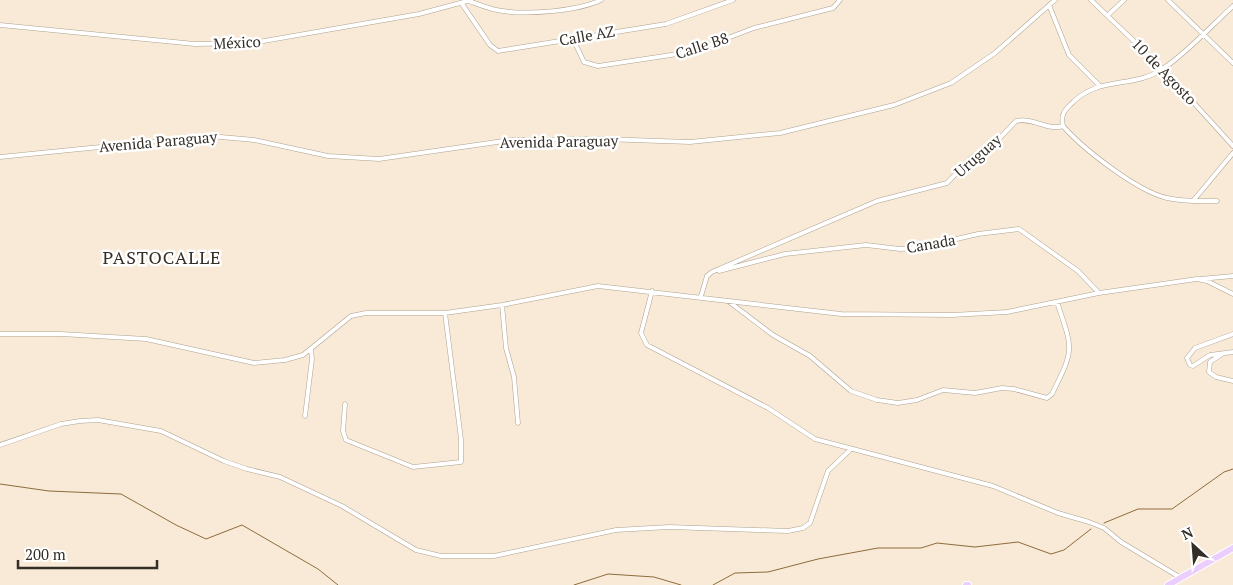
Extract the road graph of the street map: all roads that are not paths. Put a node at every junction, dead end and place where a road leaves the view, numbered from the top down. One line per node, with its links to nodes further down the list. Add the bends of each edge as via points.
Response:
1 (601, 0): 8 (street, via 586,6 520,12 500,11)
2 (733, 0): 15 (street, Calle AZ, via 666,24)
3 (840, 0): 15 (street, Calle B8, via 833,8 754,28 691,52 630,63 589,64 580,57)
4 (1056, 0): 10 (street, Avenida Paraguay)
5 (1091, 0): 12 (street, 10 de Agosto)
6 (1124, 0): 12 (street)
7 (1168, 0): 14 (street)
8 (470, 1): 9 (street, México)
9 (462, 4): 13 (street, México, via 253,43 195,44); 15 (street, Calle AZ, via 493,49 498,51)
10 (1049, 6): 18 (street, via 1069,55); 22 (street, Avenida Paraguay, via 995,53 951,83 894,104 780,133 690,142 511,140 379,159 328,156 254,140 210,136)
11 (1233, 6): 14 (street)
12 (1108, 15): 17 (street, 10 de Agosto)
13 (0, 25)
14 (1203, 33): 16 (street); 17 (street)
15 (573, 40)
16 (1233, 63)
17 (1163, 68): 18 (street, via 1136,80); 20 (street, 10 de Agosto)
18 (1099, 85): 19 (street, via 1079,95 1064,112)
19 (1063, 126): 23 (street, via 1127,180 1166,198); 25 (street, Uruguay, via 1053,128 1035,121 1016,121 994,144 970,158 947,183 877,201)
20 (1233, 146)
21 (1233, 153): 23 (street)
22 (0, 157)
23 (1193, 201): 24 (street)
24 (1217, 201)
25 (712, 272): 29 (street, Canada, via 785,254 866,245 918,248 1018,228 1078,271); 31 (street, via 707,276)
26 (1233, 276): 27 (street)
27 (1197, 279): 29 (street); 30 (street)
28 (652, 291): 31 (street); 34 (street, via 598,286); 46 (street, via 641,333 647,345 768,408 815,439)
29 (1099, 293): 33 (street)
30 (1233, 294)
31 (701, 296): 32 (street)
32 (727, 300): 33 (street, via 841,314 943,315 1007,312); 33 (street, via 773,335 810,356 851,391 898,403 943,390 975,393 1002,388 1047,398 1052,394 1070,353 1068,335)
33 (1057, 302)
34 (502, 305): 35 (street); 44 (street)
35 (446, 313): 38 (street, via 366,313 351,316); 42 (street, via 461,462 413,467 346,440 343,430)
36 (0, 334): 38 (street, via 146,339 254,363 291,358)
37 (1233, 334): 39 (street, via 1195,348 1187,358 1193,366 1210,355)
38 (311, 350): 43 (street)
39 (1224, 352): 40 (street); 41 (street, via 1210,362 1209,372)
40 (1233, 352)
41 (1233, 381)
42 (345, 404)
43 (305, 416)
44 (518, 423)
45 (0, 445): 46 (street, via 61,424 80,421 98,420 161,431 224,461 280,477 342,506 416,550 441,556 494,556 616,530 669,526 788,531 802,528 810,523 828,471)
46 (850, 450): 48 (street, via 993,486 1089,522 1104,528)
47 (1233, 548): 48 (main road)
48 (1181, 578): 49 (main road)
49 (1168, 585)

